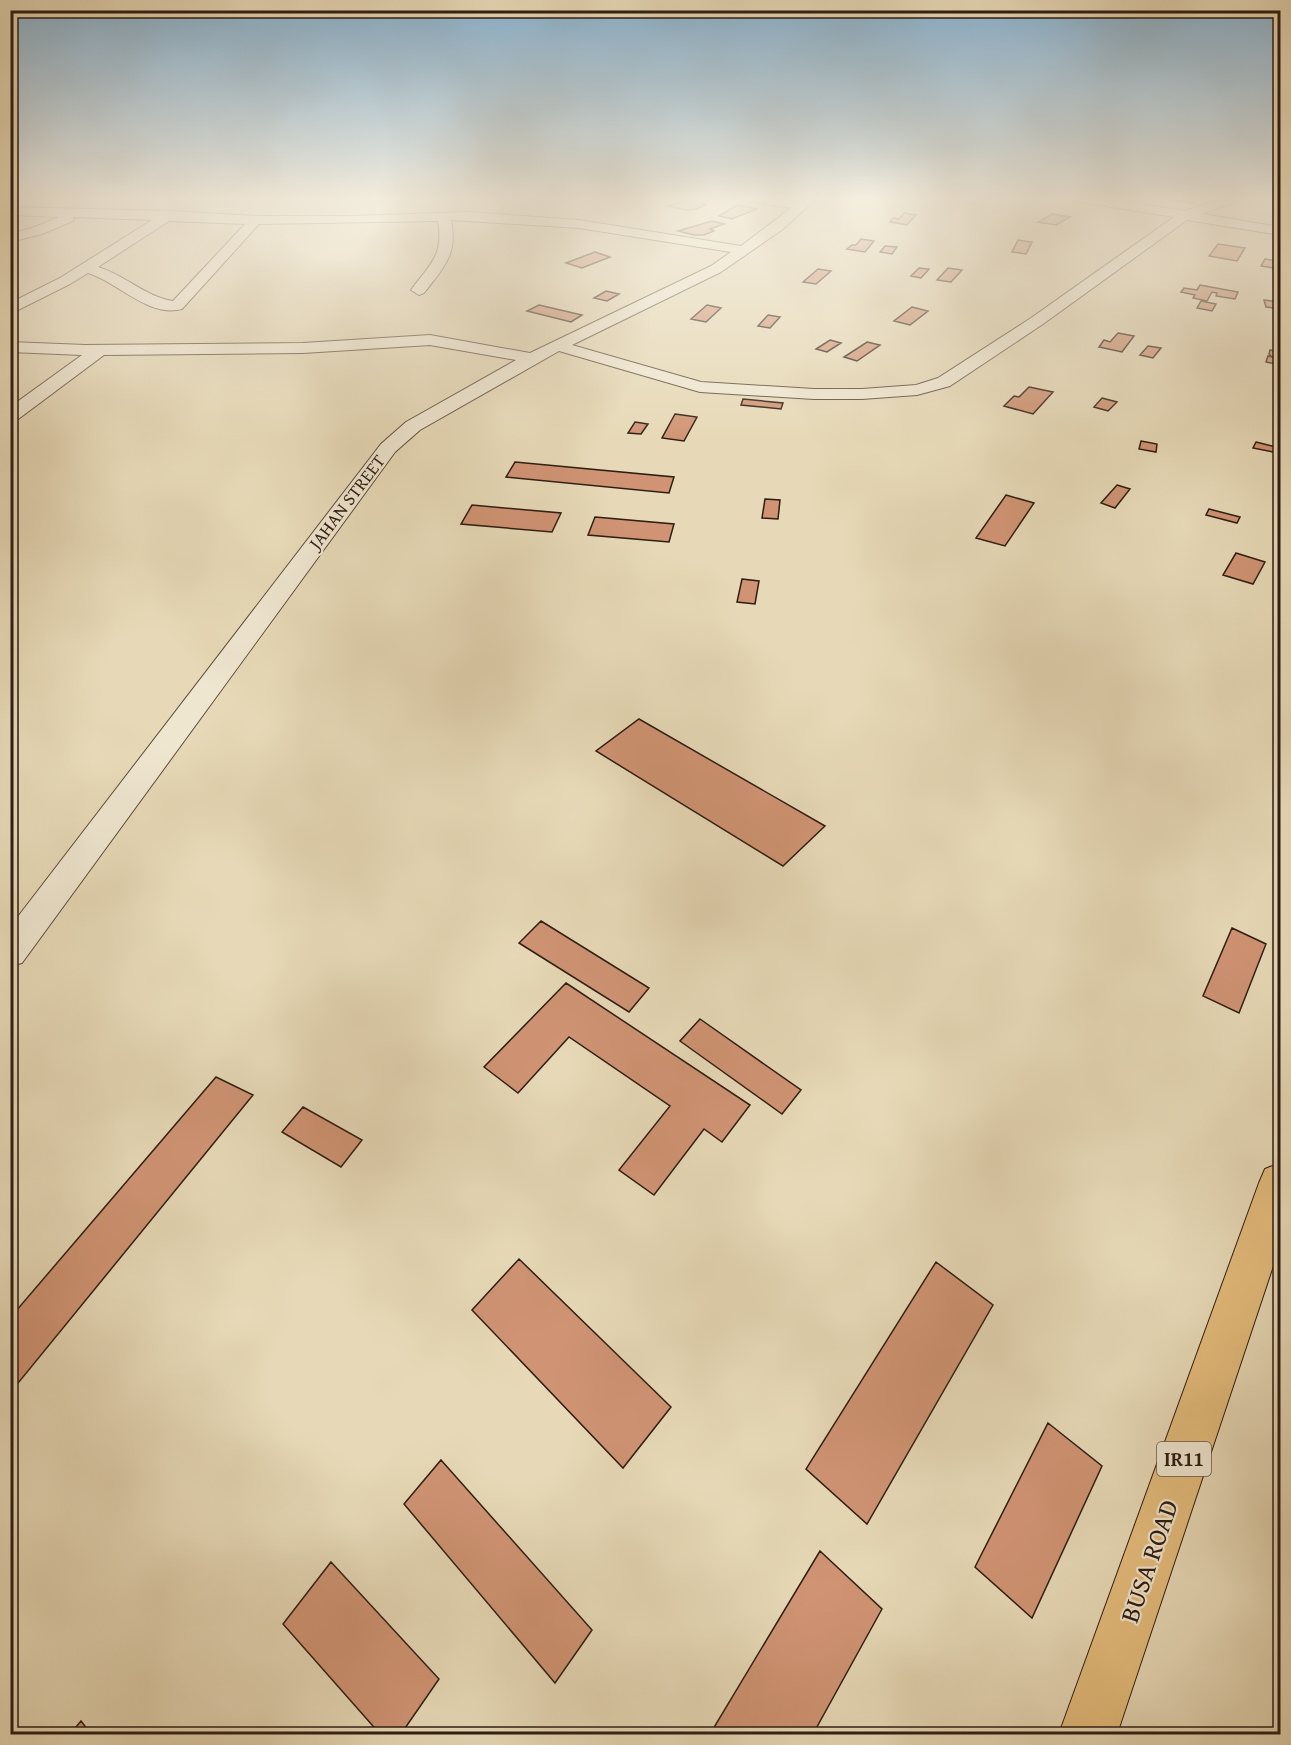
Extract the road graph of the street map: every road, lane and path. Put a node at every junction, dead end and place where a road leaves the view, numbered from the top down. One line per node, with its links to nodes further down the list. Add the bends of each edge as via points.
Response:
1 (68, 278): 9 (street)
2 (114, 278): 11 (street)
3 (211, 278): 11 (street)
4 (428, 278): 7 (street)
5 (697, 278): 12 (street, JAHAN STREET)
6 (1097, 278): 12 (street, via 944,382 917,390 814,394 700,387)
7 (419, 290)
8 (10, 291): 9 (street)
9 (40, 294): 10 (street)
10 (10, 309)
11 (182, 317): 15 (street)
12 (558, 346): 16 (street, JAHAN STREET)
13 (10, 348): 14 (street)
14 (101, 349): 15 (street); 17 (street)
15 (196, 349): 16 (street, via 303,348 430,340)
16 (532, 358): 18 (street, JAHAN STREET, via 413,426 388,447)
17 (10, 416)
18 (10, 953)
19 (1281, 1183): 20 (main road, BUSA ROAD / IR11)
20 (1088, 1734)

